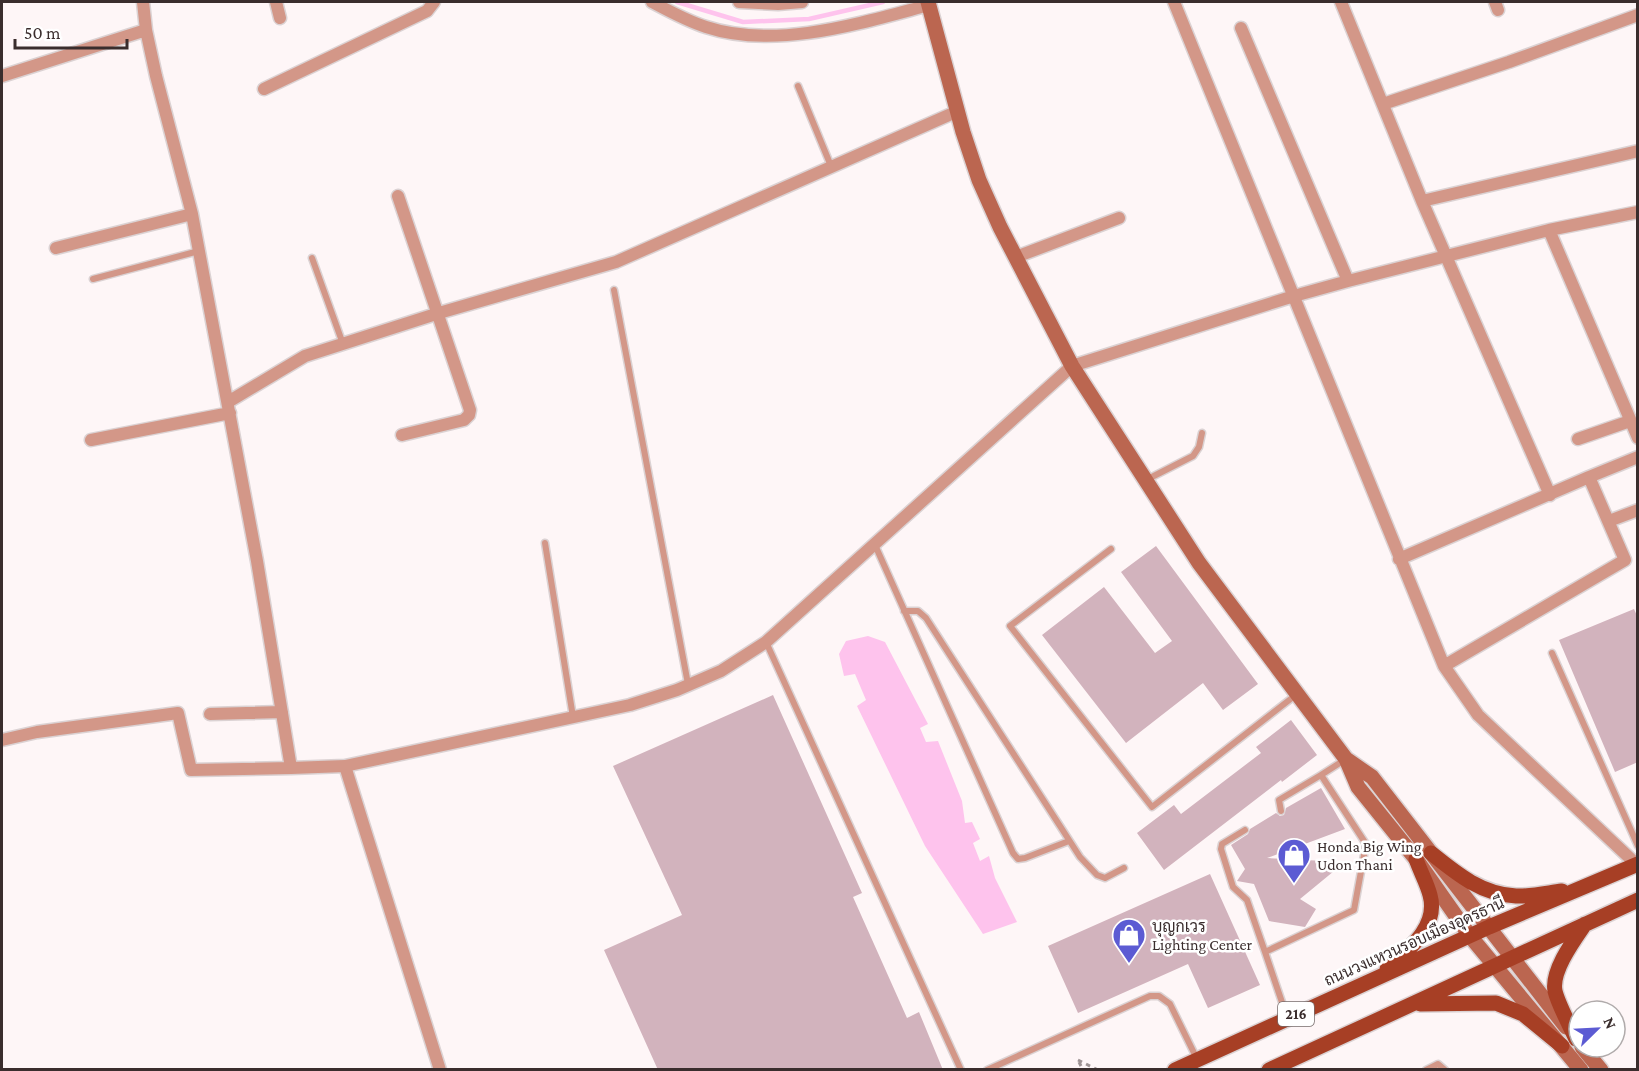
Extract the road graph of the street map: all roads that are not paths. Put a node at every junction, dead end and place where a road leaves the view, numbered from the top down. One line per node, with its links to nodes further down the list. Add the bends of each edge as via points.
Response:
1 (143, 2): 13 (street)
2 (276, 2): 11 (street)
3 (434, 2): 16 (street, via 427,11)
4 (652, 2): 9 (street, via 707,27 764,36 878,18)
5 (739, 2): 6 (street)
6 (802, 2)
7 (1174, 2): 35 (street)
8 (1341, 2): 17 (street)
9 (928, 3): 18 (main road)
10 (1638, 15): 17 (street)
11 (280, 18)
12 (1241, 28): 33 (street)
13 (146, 30): 14 (street); 24 (street)
14 (2, 76)
15 (798, 86): 20 (lane)
16 (264, 89)
17 (1383, 104): 22 (street)
18 (958, 111): 20 (street); 30 (main road, via 979,180)
19 (1638, 151): 22 (street)
20 (831, 166): 36 (street, via 616,262)
21 (398, 196): 36 (street)
22 (1422, 201): 29 (street)
23 (1638, 212): 26 (street)
24 (192, 214): 27 (street); 28 (street)
25 (1119, 218): 30 (street)
26 (1549, 230): 29 (street); 40 (street)
27 (56, 248)
28 (199, 251): 32 (lane); 39 (street)
29 (1446, 256): 33 (street); 49 (street)
30 (1016, 257): 38 (main road)
31 (312, 258): 37 (lane)
32 (93, 279)
33 (1348, 281): 35 (street)
34 (614, 290): 60 (lane)
35 (1294, 296): 38 (street); 55 (street)
36 (439, 313): 37 (street); 42 (street, via 469,416)
37 (344, 344): 39 (street, via 305,356)
38 (1072, 366): 48 (main road); 53 (street)
39 (229, 407): 45 (street); 62 (street)
40 (1630, 421): 43 (street); 44 (street)
41 (1202, 433): 48 (lane, via 1192,456)
42 (402, 435)
43 (1638, 438)
44 (1578, 439)
45 (91, 440)
46 (1638, 457): 47 (street)
47 (1589, 477): 49 (street); 51 (street)
48 (1146, 480): 61 (main road, via 1199,563)
49 (1550, 495): 55 (street)
50 (1638, 510): 51 (street)
51 (1609, 521): 59 (street, via 1625,560)
52 (545, 543): 64 (lane)
53 (875, 545): 56 (lane); 57 (street)
54 (1111, 549): 61 (lane, via 1010,626 1152,807)
55 (1399, 559): 59 (street)
56 (904, 611): 72 (lane, via 918,611 926,618); 72 (lane, via 1012,853 1018,859 1025,858)
57 (766, 642): 60 (street, via 721,671); 96 (lane)
58 (1552, 653): 73 (lane)
59 (1444, 666): 76 (street, via 1478,715)
60 (688, 684): 64 (street, via 630,705)
61 (1298, 694): 66 (main road)
62 (282, 712): 63 (street); 68 (street)
63 (210, 714)
64 (573, 717): 67 (street)
65 (2, 740): 68 (street, via 178,713 190,770)
66 (1346, 759): 69 (lane); 74 (main road, via 1372,777); 75 (main road, via 1358,787)
67 (345, 766): 68 (street); 95 (street)
68 (291, 768)
69 (1321, 775): 70 (lane, via 1279,800); 83 (lane, via 1366,844 1354,910)
70 (1281, 811)
71 (1245, 830): 83 (lane, via 1222,844 1221,849 1233,887 1247,900)
72 (1069, 841): 77 (lane, via 1097,875 1105,878)
73 (1638, 846)
74 (1431, 853): 78 (main road, via 1466,881 1487,891 1517,896); 81 (main road)
75 (1416, 859): 82 (main road); 86 (main road, via 1431,896 1431,911 1420,939)
76 (1637, 864): 78 (main road, ถนนวงแหวนรอบเมืองอุดรธานี / 216)
77 (1124, 868)
78 (1582, 888): 81 (main road, ถนนวงแหวนรอบเมืองอุดรธานี / 216)
79 (1638, 900): 80 (main road, 216)
80 (1587, 922): 84 (main road, 216); 89 (main road, via 1569,945 1555,981 1555,992)
81 (1489, 927): 82 (main road, ถนนวงแหวนรอบเมืองอุดรธานี / 216); 84 (main road)
82 (1470, 936): 85 (main road); 86 (main road, ถนนวงแหวนรอบเมืองอุดรธานี / 216)
83 (1265, 952): 88 (lane)
84 (1513, 958): 85 (main road, 216); 90 (main road)
85 (1494, 967): 87 (main road, 216); 91 (main road)
86 (1376, 979): 88 (main road, ถนนวงแหวนรอบเมืองอุดรธานี / 216)
87 (1412, 1004): 92 (main road, via 1496,1003); 99 (main road, 216)
88 (1288, 1018): 93 (main road, ถนนวงแหวนรอบเมืองอุดรธานี / 216)
89 (1567, 1023)
90 (1567, 1033)
91 (1567, 1036)
92 (1567, 1039)
93 (1197, 1059): 97 (lane, via 1170,1004 1160,996 1150,996); 98 (main road, ถนนวงแหวนรอบเมืองอุดรธานี / 216)
94 (1590, 1059): 102 (main road)
95 (440, 1070)
96 (961, 1070)
97 (987, 1070)
98 (1174, 1070)
99 (1269, 1070)
100 (1426, 1070): 101 (lane, via 1438,1064)
101 (1445, 1070)
102 (1601, 1070)

